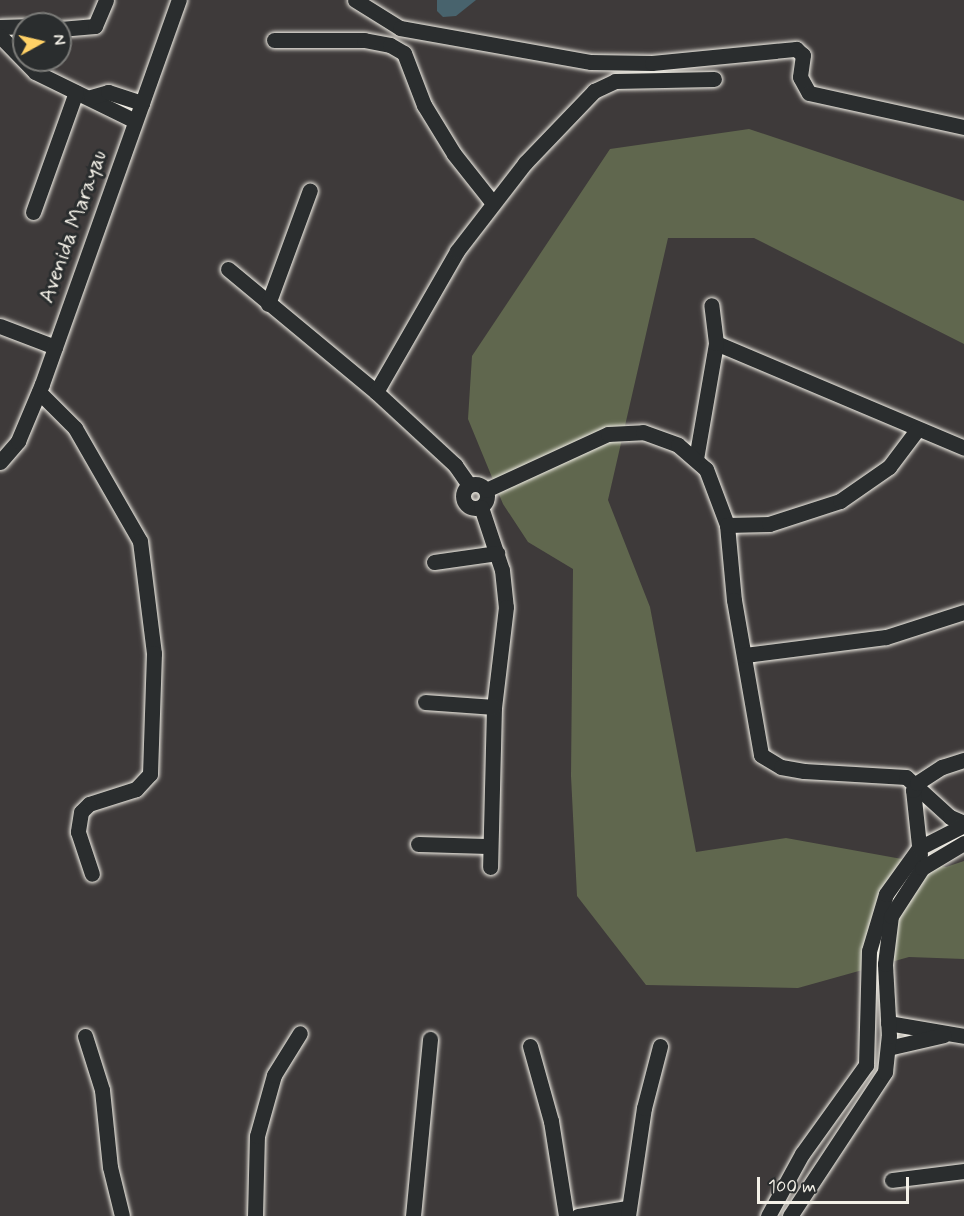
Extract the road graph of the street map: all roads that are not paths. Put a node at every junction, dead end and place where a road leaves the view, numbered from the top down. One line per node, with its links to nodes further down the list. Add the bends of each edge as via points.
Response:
1 (106, 0): 4 (street, via 95,26)
2 (179, 0): 10 (street, Avenida Marayau)
3 (355, 0): 12 (street, via 400,28 591,62 652,63 796,49 803,55 800,77 809,93)
4 (72, 28)
5 (0, 36): 8 (street, via 35,72)
6 (274, 40): 14 (street, via 363,40 390,45 404,53 424,105 454,154)
7 (714, 79): 14 (street, via 615,81 594,91)
8 (76, 93): 9 (street); 15 (street)
9 (91, 97): 10 (street, via 108,92); 11 (street, via 104,110)
10 (142, 103): 11 (street, Avenida Marayau)
11 (135, 121): 21 (street, Avenida Marayau)
12 (964, 127)
13 (310, 190): 17 (street)
14 (492, 202): 23 (street, via 457,250)
15 (33, 212)
16 (228, 269): 17 (street)
17 (268, 304): 23 (street)
18 (711, 304): 20 (street)
19 (0, 326): 21 (street)
20 (716, 343): 24 (street); 26 (street)
21 (55, 347): 22 (street, Avenida Marayau)
22 (39, 392): 27 (street, Avenida Marayau, via 18,441); 47 (street, via 75,428 140,541 154,653 150,774 136,789 89,804 81,812 78,832)
23 (376, 392): 28 (street, via 455,465)
24 (917, 430): 25 (street); 31 (street, via 889,467 840,501 769,524)
25 (964, 448)
26 (696, 459): 29 (street, via 678,445 643,432 608,434); 31 (street, via 713,483)
27 (0, 462)
28 (469, 485): 29 (street, via 478,484); 30 (street, via 464,502 471,508)
29 (486, 490): 30 (street, via 487,500)
30 (481, 507): 32 (street)
31 (727, 525): 35 (street)
32 (497, 553): 33 (street); 37 (street, via 506,607)
33 (434, 562)
34 (964, 612): 35 (street, via 886,637)
35 (745, 655): 39 (street, via 754,730 761,755 770,762 804,771 906,777)
36 (425, 702): 37 (street)
37 (494, 707): 43 (street)
38 (964, 760): 39 (street)
39 (916, 783): 40 (street, via 950,817); 44 (street, via 913,790)
40 (964, 824): 44 (street)
41 (964, 843): 46 (street)
42 (418, 844): 43 (street)
43 (488, 846): 45 (street)
44 (919, 848): 46 (street); 57 (street, via 886,894 875,923 869,951 866,1065)
45 (490, 867)
46 (922, 868): 48 (street, via 896,906 886,934)
47 (92, 874)
48 (888, 1023): 50 (street); 56 (street)
49 (300, 1033): 65 (street, via 274,1075 257,1137)
50 (944, 1035): 52 (street); 56 (street)
51 (85, 1036): 64 (street, via 102,1090 110,1167)
52 (964, 1036)
53 (430, 1039): 66 (street)
54 (530, 1046): 67 (street, via 551,1121)
55 (660, 1046): 63 (street)
56 (888, 1048): 58 (street, via 878,1089)
57 (824, 1123): 58 (street); 59 (street)
58 (839, 1140): 60 (street)
59 (808, 1147): 60 (street); 68 (street)
60 (825, 1158): 69 (street)
61 (964, 1171): 62 (street)
62 (892, 1180)
63 (628, 1212): 67 (street)
64 (122, 1216)
65 (255, 1216)
66 (413, 1216)
67 (568, 1216)
68 (768, 1216)
69 (790, 1216)

